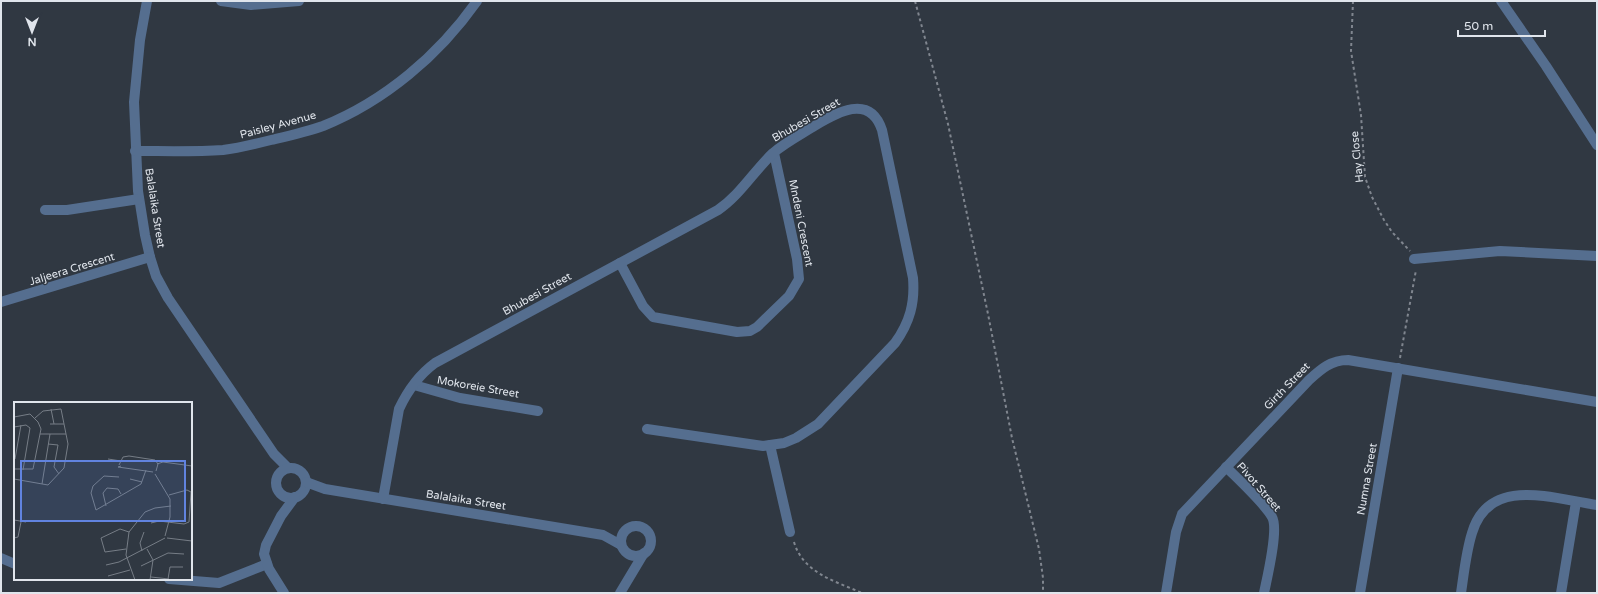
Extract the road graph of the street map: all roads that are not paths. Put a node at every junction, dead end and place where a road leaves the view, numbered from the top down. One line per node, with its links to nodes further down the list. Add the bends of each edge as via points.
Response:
1 (147, 1): 7 (street, Balalaika Street, via 134,84)
2 (221, 1): 3 (street, via 251,5)
3 (299, 1)
4 (477, 1): 7 (street, Paisley Avenue, via 459,26 427,59 387,91 336,120 308,131 238,148)
5 (1500, 1): 6 (street)
6 (1597, 145)
7 (135, 151): 9 (street, Balalaika Street)
8 (774, 153): 14 (street, Bhubesi Street, via 724,206); 14 (street, Mndeni Crescent, via 799,279 789,296 757,326 736,332 653,317 643,306); 21 (street, Bhubesi Street, via 842,110 858,109 875,118 884,141 914,290 912,311 904,331 888,352 813,428 796,438)
9 (139, 198): 10 (street, via 67,210); 12 (street, Balalaika Street)
10 (45, 210)
11 (1597, 256): 13 (street, via 1500,251)
12 (150, 257): 15 (street, Jaljeera Crescent); 22 (street, Balalaika Street, via 156,276 168,298)
13 (1414, 259)
14 (620, 263): 17 (street, Bhubesi Street, via 435,363)
15 (1, 302)
16 (1398, 368): 18 (street, Girth Street); 23 (street, Girth Street, via 1348,360 1327,365 1309,380); 47 (street, Numna Street)
17 (414, 385): 19 (street, Mokoreie Street, via 460,398); 28 (street, Bhubesi Street, via 399,409)
18 (1597, 402)
19 (538, 410)
20 (647, 429): 21 (street, Bhubesi Street, via 754,446)
21 (770, 445): 33 (street)
22 (274, 454): 24 (street, Balalaika Street); 25 (street, Balalaika Street)
23 (1226, 467): 45 (street, Girth Street, via 1186,508 1179,520); 46 (street, Pivot Street, via 1272,516 1274,522)
24 (288, 468): 25 (street, via 283,469); 26 (street, via 300,470)
25 (276, 477): 27 (street, via 276,486)
26 (302, 490): 27 (street, via 289,498); 28 (street, Balalaika Street, via 325,489); 31 (street)
27 (281, 495): 31 (street)
28 (383, 499): 34 (street, Balalaika Street)
29 (1576, 502): 30 (street); 48 (street, via 1518,494 1496,500 1488,506 1481,513 1472,532); 49 (street)
30 (1597, 505)
31 (281, 516): 40 (street, via 266,545 264,557)
32 (624, 531): 34 (street, Balalaika Street); 35 (street, via 620,537); 36 (street, via 628,527 638,526 648,532 651,543)
33 (790, 532)
34 (603, 535): 35 (street, Balalaika Street)
35 (621, 545): 37 (street)
36 (644, 553): 37 (street); 41 (street)
37 (630, 555): 41 (street)
38 (1, 558): 39 (street)
39 (14, 564)
40 (267, 564): 42 (street, via 219,583); 43 (street)
41 (628, 578): 44 (street)
42 (182, 580)
43 (284, 593)
44 (620, 593)
45 (1166, 593)
46 (1264, 593)
47 (1360, 593)
48 (1461, 593)
49 (1563, 593)

